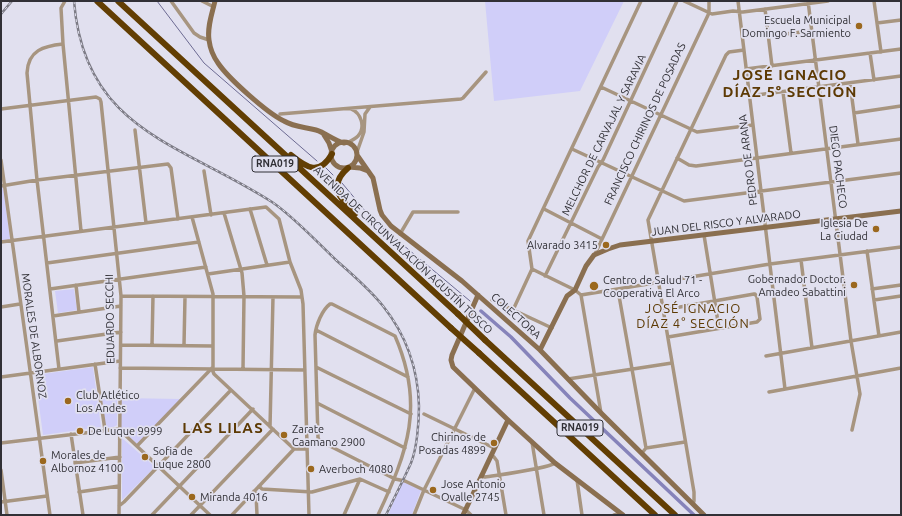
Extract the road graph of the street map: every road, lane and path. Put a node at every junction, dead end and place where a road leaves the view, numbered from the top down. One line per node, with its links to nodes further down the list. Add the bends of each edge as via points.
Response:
1 (65, 1): 25 (street, via 61,8)
2 (92, 1): 41 (highway, via 173,76)
3 (98, 1): 41 (highway, RNA019)
4 (118, 1): 31 (highway, AVENIDA DE CIRCUNVALACIÓN AGUSTÍN TOSCO / RNA019)
5 (123, 1): 31 (highway, via 161,36)
6 (171, 1): 24 (street, via 194,33)
7 (202, 1): 16 (street)
8 (641, 1): 39 (street)
9 (677, 1): 44 (street, MELCHOR DE CARVAJAL Y SARAVIA)
10 (684, 1): 19 (street)
11 (709, 1): 19 (street, FRANCISCO CHIRINOS DE POSADAS)
12 (738, 1): 18 (street, PEDRO DE ARANA)
13 (828, 1): 15 (street)
14 (874, 1): 21 (street)
15 (808, 2): 17 (street); 22 (street, DIEGO PACHECO)
16 (215, 4): 24 (main road, via 208,31)
17 (765, 9): 18 (street); 23 (street)
18 (739, 12): 19 (street); 27 (street, PEDRO DE ARANA)
19 (709, 13): 53 (street, FRANCISCO CHIRINOS DE POSADAS)
20 (901, 20): 21 (street)
21 (877, 24): 28 (street)
22 (811, 31): 23 (street); 30 (street, DIEGO PACHECO)
23 (768, 36): 32 (street)
24 (209, 40): 57 (main road, via 213,55 222,68 270,113 288,123)
25 (63, 44): 45 (street); 46 (street, via 48,45 29,60)
26 (901, 49): 28 (street)
27 (744, 50): 33 (street, PEDRO DE ARANA); 56 (street, via 729,52 726,55)
28 (881, 52): 29 (street)
29 (870, 53): 30 (street); 37 (street)
30 (815, 60): 32 (street); 40 (street, DIEGO PACHECO)
31 (182, 61): 34 (highway, AVENIDA DE CIRCUNVALACIÓN AGUSTÍN TOSCO / RNA019)
32 (772, 66): 33 (street)
33 (746, 69): 43 (street, PEDRO DE ARANA)
34 (195, 72): 63 (highway, via 218,88 304,166 320,167); 107 (highway, AVENIDA DE CIRCUNVALACIÓN AGUSTÍN TOSCO / RNA019)
35 (486, 72): 47 (street, via 461,99)
36 (901, 76): 37 (street)
37 (874, 80): 38 (street)
38 (850, 83): 40 (street); 51 (street)
39 (601, 87): 44 (street); 62 (street)
40 (819, 87): 42 (street); 61 (street, DIEGO PACHECO)
41 (194, 90): 257 (highway, RNA019, bridge)
42 (783, 92): 43 (street); 64 (street)
43 (749, 96): 54 (street, PEDRO DE ARANA)
44 (630, 100): 53 (street); 69 (street, MELCHOR DE CARVAJAL Y SARAVIA)
45 (68, 101): 46 (street); 73 (street, EDUARDO SECCHI, via 96,97 100,99); 76 (street)
46 (29, 105): 50 (street); 78 (street)
47 (371, 106): 49 (street); 65 (street, via 365,114 364,132)
48 (901, 106): 51 (street)
49 (350, 108): 52 (street); 59 (street, via 360,117 362,129 357,137)
50 (1, 109)
51 (854, 112): 60 (street)
52 (280, 114)
53 (661, 115): 56 (street); 77 (street, FRANCISCO CHIRINOS DE POSADAS)
54 (753, 125): 56 (street, via 699,133); 66 (street, PEDRO DE ARANA)
55 (135, 130): 71 (street)
56 (691, 130): 67 (street)
57 (324, 134): 59 (main road); 63 (main road)
58 (901, 139): 60 (street)
59 (345, 143): 63 (main road, via 336,146); 65 (main road, via 353,146)
60 (858, 144): 61 (street)
61 (826, 148): 64 (street); 79 (street, DIEGO PACHECO)
62 (572, 149): 69 (street); 84 (street)
63 (332, 153): 70 (main road, via 332,160 336,165 341,168)
64 (791, 153): 66 (street)
65 (357, 154): 70 (main road, via 354,163); 74 (main road)
66 (757, 157): 67 (street, via 696,166); 82 (street, PEDRO DE ARANA)
67 (677, 158): 81 (street)
68 (1, 160): 80 (street, MORALES DE ALBORNOZ)
69 (601, 163): 77 (street); 93 (street, MELCHOR DE CARVAJAL Y SARAVIA)
70 (348, 167): 74 (main road); 107 (highway, via 338,178 338,193)
71 (140, 168): 73 (street); 90 (street, via 166,164 171,166); 92 (street)
72 (204, 170): 88 (street)
73 (108, 172): 76 (street); 94 (street, EDUARDO SECCHI)
74 (369, 172): 97 (main road, via 375,181 382,215)
75 (901, 173): 79 (street)
76 (75, 175): 78 (street); 96 (street)
77 (631, 177): 81 (street); 100 (street, FRANCISCO CHIRINOS DE POSADAS)
78 (37, 180): 80 (street); 99 (street)
79 (831, 182): 82 (street); 91 (street, DIEGO PACHECO)
80 (3, 185): 101 (street, MORALES DE ALBORNOZ)
81 (661, 191): 82 (street, via 687,201); 104 (street, via 648,220)
82 (761, 191): 95 (street, PEDRO DE ARANA)
83 (250, 209): 87 (street); 112 (street, via 267,207 279,219); 115 (street)
84 (544, 209): 93 (street); 118 (street, via 528,241)
85 (901, 211): 91 (main road, JUAN DEL RISCO Y ALVARADO)
86 (458, 212): 97 (street, via 413,212)
87 (224, 213): 88 (street); 117 (street)
88 (211, 215): 89 (street)
89 (192, 217): 90 (street); 103 (street)
90 (178, 219): 92 (street)
91 (836, 219): 95 (main road, JUAN DEL RISCO Y ALVARADO); 110 (street, DIEGO PACHECO)
92 (146, 223): 94 (street)
93 (571, 224): 100 (street); 121 (street, MELCHOR DE CARVAJAL Y SARAVIA)
94 (114, 227): 96 (street); 108 (street, EDUARDO SECCHI)
95 (765, 228): 98 (main road, JUAN DEL RISCO Y ALVARADO); 114 (street, PEDRO DE ARANA)
96 (81, 231): 99 (street)
97 (400, 234): 130 (main road)
98 (704, 235): 104 (main road, JUAN DEL RISCO Y ALVARADO); 120 (street)
99 (43, 236): 101 (street); 113 (street)
100 (602, 239): 109 (street, FRANCISCO CHIRINOS DE POSADAS)
101 (12, 240): 102 (street); 143 (street, MORALES DE ALBORNOZ)
102 (1, 242)
103 (199, 242): 108 (street); 116 (street)
104 (652, 242): 109 (main road, JUAN DEL RISCO Y ALVARADO, via 620,246); 123 (street)
105 (901, 247): 106 (street)
106 (868, 251): 110 (street); 127 (street)
107 (390, 252): 258 (highway, AVENIDA DE CIRCUNVALACIÓN AGUSTÍN TOSCO / RNA019, bridge)
108 (117, 253): 113 (street); 122 (street, EDUARDO SECCHI)
109 (594, 255): 128 (main road)
110 (840, 255): 111 (street); 158 (street, DIEGO PACHECO)
111 (801, 260): 114 (street); 163 (street)
112 (290, 262): 115 (street); 139 (street)
113 (47, 263): 126 (street)
114 (770, 264): 120 (street); 165 (street, PEDRO DE ARANA)
115 (266, 265): 117 (street)
116 (206, 267): 119 (street); 122 (street)
117 (241, 269): 119 (street); 134 (street)
118 (532, 269): 121 (street); 146 (street)
119 (208, 274): 137 (street)
120 (711, 274): 123 (street); 142 (street)
121 (545, 276): 128 (street)
122 (120, 279): 124 (street); 132 (street, EDUARDO SECCHI)
123 (659, 283): 129 (street); 147 (street)
124 (76, 285): 126 (street); 148 (street)
125 (901, 285): 127 (street)
126 (50, 289): 149 (street)
127 (872, 289): 141 (street)
128 (575, 290): 131 (street); 150 (main road, via 567,296)
129 (618, 290): 131 (street); 178 (street)
130 (478, 295): 164 (main road, COLECTORA); 185 (main road, COLECTORA, via 451,360 456,370)
131 (581, 295): 180 (street)
132 (121, 296): 133 (street); 144 (street, EDUARDO SECCHI)
133 (154, 296): 136 (street); 160 (street)
134 (244, 296): 137 (street); 138 (street); 175 (street)
135 (901, 296): 141 (street)
136 (184, 297): 137 (street); 161 (street)
137 (214, 297): 162 (street)
138 (273, 297): 139 (street); 176 (street)
139 (302, 297): 177 (street)
140 (492, 300): 146 (street)
141 (874, 300): 155 (street)
142 (715, 301): 147 (street); 151 (street); 151 (street, via 754,294 757,297 759,321)
143 (20, 304): 145 (street); 179 (street, MORALES DE ALBORNOZ)
144 (121, 306): 148 (street); 153 (street, EDUARDO SECCHI)
145 (1, 307)
146 (513, 310): 150 (street)
147 (663, 310): 156 (street)
148 (79, 312): 149 (street)
149 (54, 316): 157 (street)
150 (552, 328): 164 (main road)
151 (719, 328): 156 (street)
152 (316, 330): 170 (street); 183 (street); 183 (street, via 328,305 332,304 395,336)
153 (121, 332): 157 (street); 159 (street, EDUARDO SECCHI)
154 (901, 332): 155 (street)
155 (878, 336): 158 (street)
156 (668, 337): 168 (street)
157 (57, 341): 173 (street)
158 (851, 341): 163 (street); 181 (street, DIEGO PACHECO)
159 (121, 345): 160 (street); 167 (street, EDUARDO SECCHI)
160 (152, 345): 161 (street)
161 (184, 345): 162 (street)
162 (213, 346): 174 (street)
163 (812, 348): 165 (street)
164 (540, 350): 184 (main road, COLECTORA)
165 (781, 353): 166 (street); 186 (street, PEDRO DE ARANA)
166 (766, 356)
167 (120, 361): 169 (street); 171 (street, EDUARDO SECCHI)
168 (672, 363): 178 (street); 203 (street)
169 (95, 364): 173 (street); 197 (street)
170 (316, 366): 189 (street); 192 (street)
171 (120, 368): 174 (street); 198 (street, EDUARDO SECCHI)
172 (901, 368): 181 (street)
173 (59, 369): 179 (street)
174 (212, 369): 175 (street); 187 (street); 205 (street)
175 (243, 369): 176 (street)
176 (272, 370): 177 (street); 195 (street)
177 (304, 370): 209 (street)
178 (632, 370): 180 (street); 210 (street)
179 (30, 373): 182 (street); 201 (street, MORALES DE ALBORNOZ)
180 (594, 376): 184 (street); 191 (street)
181 (857, 376): 186 (street); 199 (street, DIEGO PACHECO, via 860,394)
182 (1, 377)
183 (408, 377): 192 (street)
184 (568, 379): 191 (main road, COLECTORA)
185 (476, 388): 194 (main road, COLECTORA); 196 (street)
186 (785, 389): 188 (street)
187 (231, 390): 190 (street); 215 (street)
188 (769, 392)
189 (317, 403): 206 (street); 221 (street, via 318,438 321,442)
190 (253, 409): 195 (street); 224 (street)
191 (601, 413): 210 (main road, COLECTORA)
192 (411, 414): 206 (street)
193 (424, 414): 196 (street)
194 (508, 420): 202 (main road, COLECTORA); 207 (main road)
195 (272, 428): 208 (street); 235 (street)
196 (454, 429): 207 (street); 226 (street)
197 (105, 430): 198 (street); 200 (street)
198 (120, 430): 205 (street); 212 (street, EDUARDO SECCHI)
199 (852, 430)
200 (71, 434): 201 (street); 213 (street)
201 (39, 438): 204 (street); 231 (street, MORALES DE ALBORNOZ)
202 (532, 442): 214 (main road, COLECTORA); 216 (street)
203 (685, 442): 210 (street); 233 (street, via 694,492)
204 (1, 443)
205 (137, 446): 215 (street)
206 (405, 448): 221 (street)
207 (494, 448): 211 (main road)
208 (294, 449): 209 (street); 225 (street)
209 (307, 449): 229 (street)
210 (644, 451): 233 (main road, COLECTORA)
211 (491, 455): 218 (street, via 496,459); 219 (main road)
212 (120, 457): 213 (street); 223 (street, EDUARDO SECCHI)
213 (75, 463): 228 (street)
214 (555, 464): 216 (street); 222 (main road, COLECTORA)
215 (158, 466): 224 (street); 234 (street)
216 (537, 468): 218 (street); 254 (street)
217 (1, 470): 232 (street)
218 (499, 474): 219 (street); 253 (street)
219 (481, 476): 236 (main road)
220 (360, 479): 229 (street); 230 (street); 248 (street)
221 (395, 479): 226 (street); 230 (street)
222 (577, 480): 237 (main road, COLECTORA); 255 (street)
223 (119, 486): 228 (street); 234 (street, EDUARDO SECCHI)
224 (180, 486): 235 (street); 242 (street)
225 (259, 486): 227 (street); 229 (street, via 262,489)
226 (424, 490): 236 (street); 250 (street)
227 (254, 491): 245 (street); 246 (street)
228 (79, 492): 240 (street)
229 (309, 492): 247 (street)
230 (389, 492): 249 (street)
231 (47, 496): 232 (street); 239 (street, MORALES DE ALBORNOZ)
232 (3, 502): 238 (street)
233 (693, 504): 259 (main road, COLECTORA)
234 (119, 506): 241 (street, EDUARDO SECCHI)
235 (200, 506): 243 (street); 244 (street)
236 (466, 510): 251 (main road); 252 (street)
237 (620, 514): 256 (street)
238 (7, 515)
239 (50, 515)
240 (83, 515)
241 (119, 515)
242 (152, 515)
243 (191, 515)
244 (210, 515)
245 (232, 515)
246 (256, 515)
247 (310, 515)
248 (344, 515)
249 (378, 515)
250 (414, 515)
251 (463, 515)
252 (471, 515)
253 (506, 515)
254 (544, 515)
255 (582, 515)
256 (614, 515)
257 (655, 515)
258 (675, 515)
259 (704, 515)

